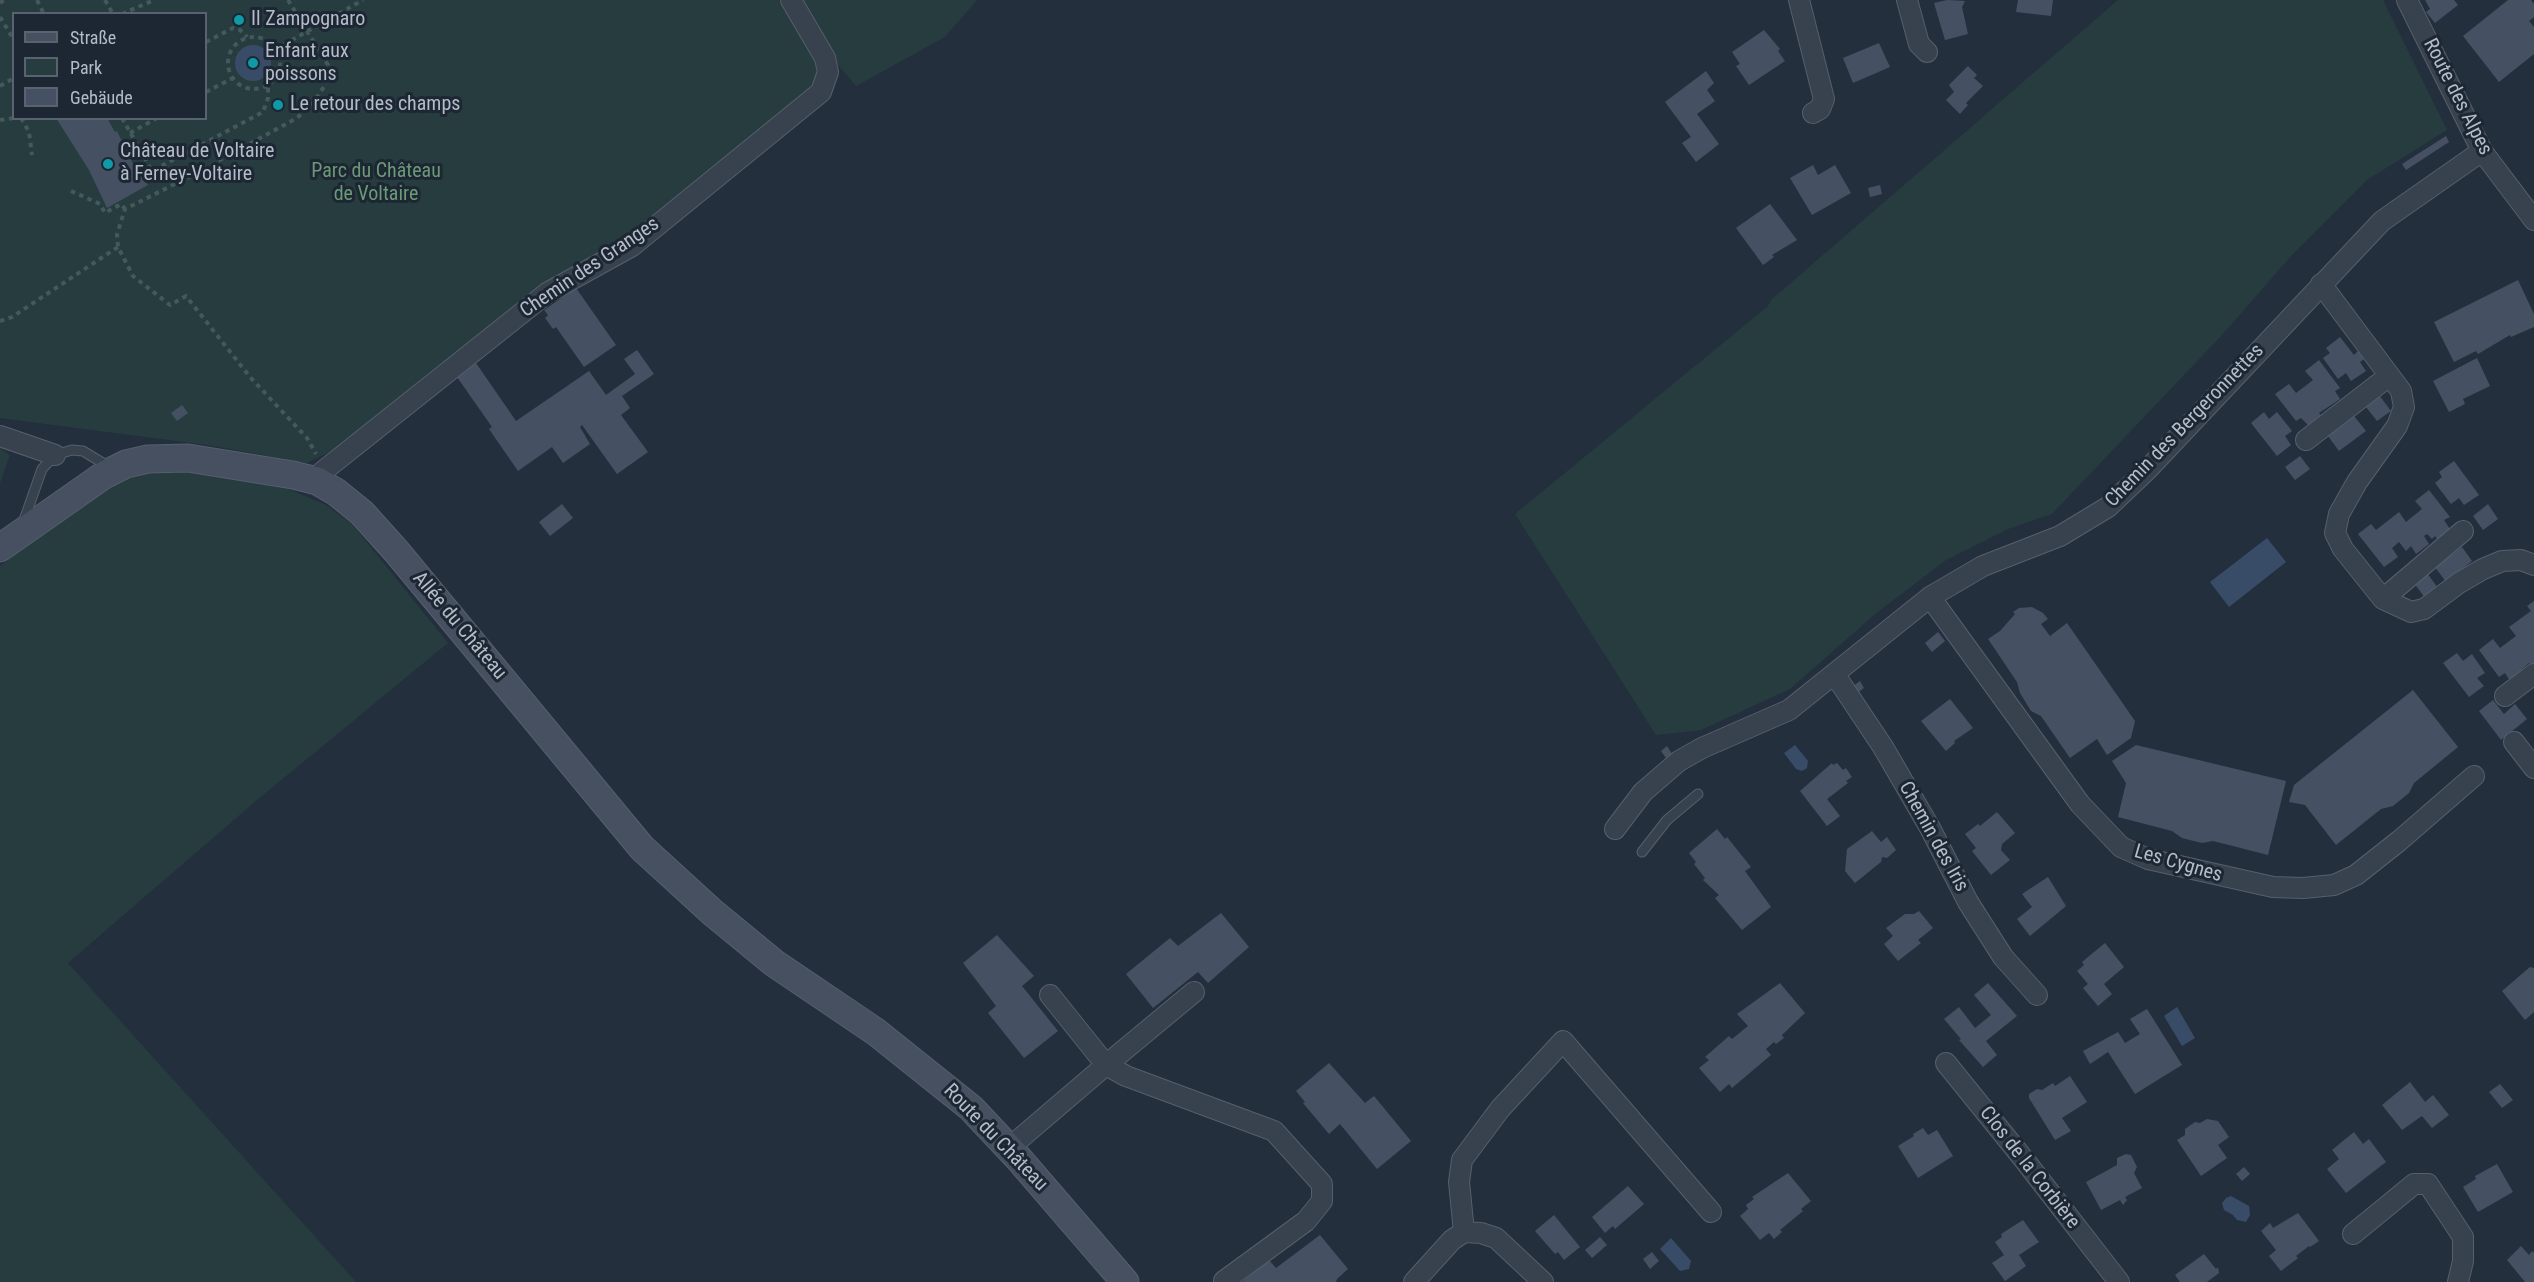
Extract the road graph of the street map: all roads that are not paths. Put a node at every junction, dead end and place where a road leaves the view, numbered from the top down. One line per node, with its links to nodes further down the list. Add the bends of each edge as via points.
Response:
1 (791, 0): 15 (street, Chemin des Granges, via 825,58 828,72 821,92 632,246 547,293)
2 (1799, 0): 6 (street, via 1824,99 1820,109)
3 (1907, 0): 5 (street, via 1919,44)
4 (2408, 0): 7 (street, Route des Alpes)
5 (1927, 52)
6 (1813, 113)
7 (2482, 151): 8 (street, Route des Alpes); 9 (street, Chemin des Bergeronnettes, via 2382,221)
8 (2534, 220)
9 (2321, 284): 10 (street); 19 (street, Chemin des Bergeronnettes, via 2108,507 2060,536 1983,566)
10 (2389, 376): 12 (street); 20 (street, via 2401,391 2404,407 2397,426 2339,514 2335,533)
11 (0, 436): 13 (street)
12 (2306, 440)
13 (55, 455): 14 (lane, via 83,451); 17 (lane, via 42,469)
14 (113, 470): 15 (street, Allée du Château, via 148,459 178,457); 17 (street, Allée du Château)
15 (319, 477): 33 (street, Allée du Château, via 362,513 397,552 642,848 720,920 774,963)
16 (2463, 531): 20 (street)
17 (10, 541)
18 (2534, 565): 20 (street, via 2521,560 2502,561 2459,583 2424,609 2411,612)
19 (1930, 597): 22 (street, Chemin des Bergeronnettes); 26 (street, Les Cygnes, via 2080,804 2121,847 2148,860 2272,887 2334,885 2356,875)
20 (2383, 599)
21 (2534, 674): 23 (street)
22 (1833, 675): 28 (street, Chemin des Bergeronnettes, via 1790,710 1679,761 1643,792); 32 (street, Chemin des Iris, via 1883,747 1997,948)
23 (2505, 696)
24 (2514, 742): 25 (street)
25 (2534, 768)
26 (2474, 776)
27 (1698, 794): 29 (lane, via 1667,820)
28 (1615, 829)
29 (1642, 852)
30 (1194, 992): 35 (street)
31 (1050, 995): 35 (street)
32 (2037, 995)
33 (847, 1012): 36 (street, Route du Château, via 936,1078)
34 (1946, 1063): 40 (street, Clos de la Corbière, via 2026,1162)
35 (1106, 1065): 36 (street); 41 (street, via 1274,1131 1323,1184 1322,1201 1306,1221)
36 (1009, 1148): 42 (street, Route du Château)
37 (1711, 1212): 38 (street, via 1563,1041 1500,1109 1462,1160 1459,1182)
38 (1464, 1232): 43 (street); 44 (street, via 1496,1238)
39 (2354, 1234): 45 (street, via 2414,1184 2427,1184 2463,1237)
40 (2109, 1279)
41 (1224, 1281)
42 (1125, 1282)
43 (1414, 1282)
44 (1543, 1282)
45 (2458, 1282)

